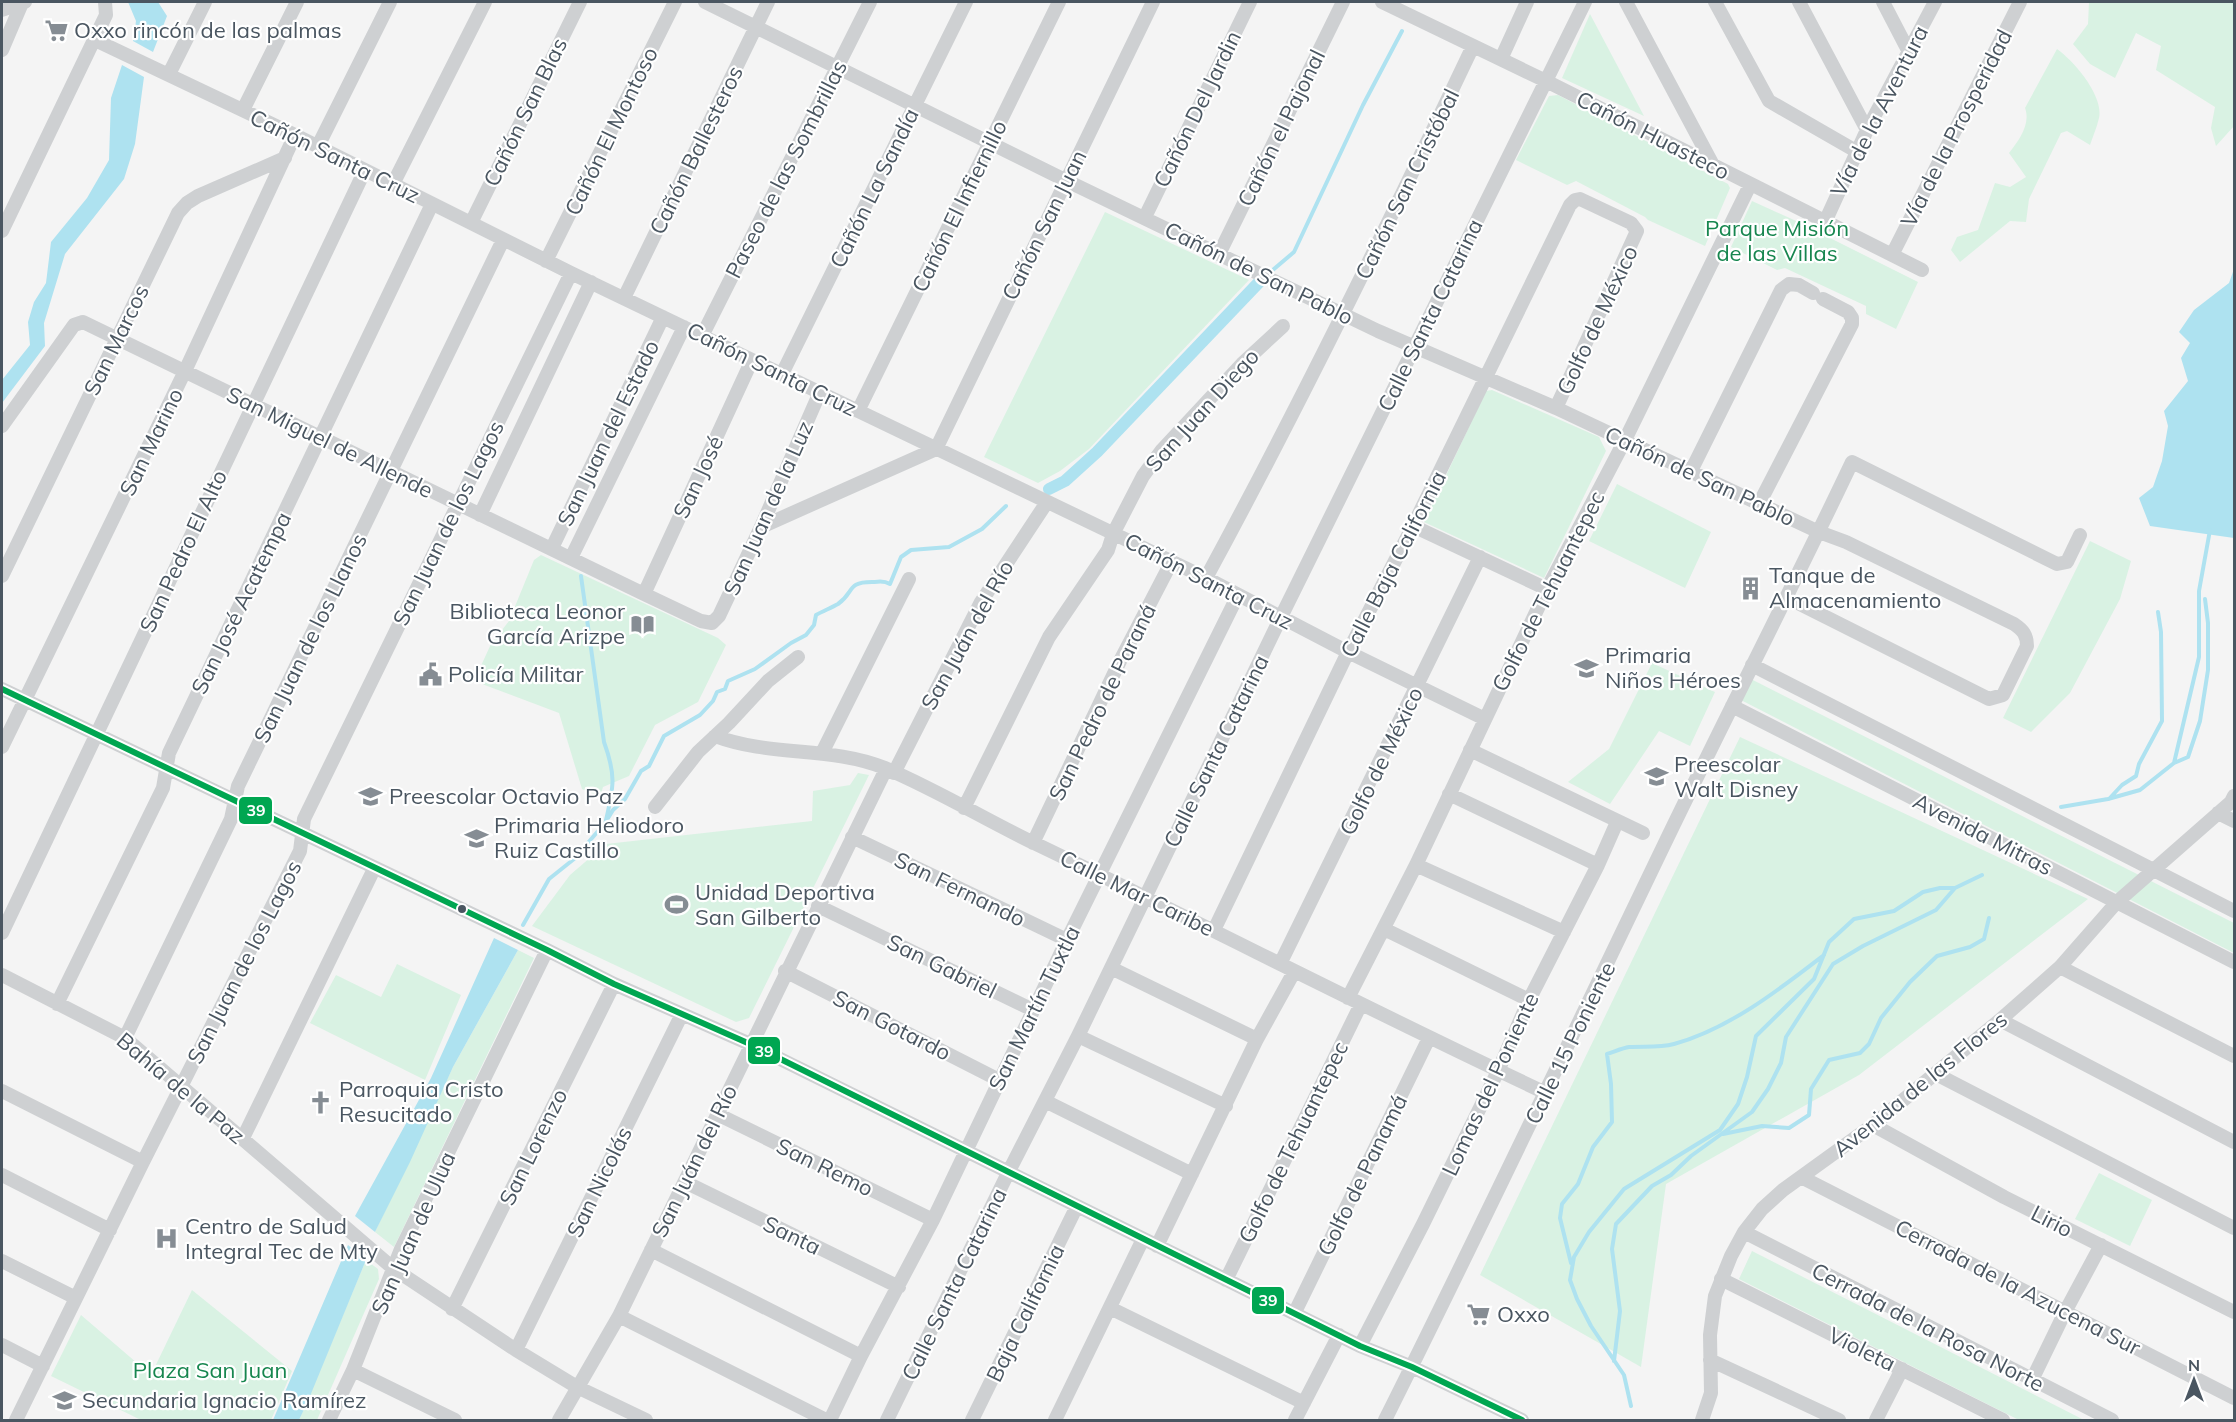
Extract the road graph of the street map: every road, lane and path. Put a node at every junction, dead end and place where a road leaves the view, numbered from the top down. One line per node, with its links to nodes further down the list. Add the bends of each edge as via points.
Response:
1 (25, 2): 26 (street); 30 (street)
2 (105, 2): 28 (street, via 106,15)
3 (205, 2): 34 (street)
4 (297, 2): 37 (street)
5 (390, 2): 41 (street)
6 (485, 2): 47 (street)
7 (580, 2): 53 (street, Cañón San Blas)
8 (675, 2): 58 (street, Cañón El Montoso)
9 (705, 2): 27 (street, Cañón de San Pablo)
10 (768, 2): 27 (street, Cañón Ballesteros)
11 (870, 2): 33 (street, Paseo de las Sombrillas)
12 (966, 2): 36 (street, Cañón La Sandía)
13 (1059, 2): 40 (street, Cañón El Infiernillo)
14 (1153, 2): 46 (street, Cañón San Juan)
15 (1250, 2): 51 (street, Cañón Del Jardin)
16 (1343, 2): 56 (street, Cañón el Pajonal)
17 (1382, 2): 29 (street, Cañón Huasteco)
18 (1527, 2): 32 (street)
19 (1585, 2): 35 (street, Calle Santa Catarina)
20 (1626, 2): 44 (street)
21 (1715, 2): 42 (street, via 1769,101)
22 (1799, 2): 38 (street)
23 (1883, 2): 31 (street)
24 (1935, 2): 31 (street, Vía de la Aventura)
25 (2019, 2): 57 (street, Vía de la Prosperidad)
26 (2, 10)
27 (756, 26): 33 (street, Cañón de San Pablo); 62 (street, Cañón Ballesteros)
28 (95, 40): 34 (street, Cañón Santa Cruz); 54 (street)
29 (1473, 46): 32 (street, Cañón Huasteco); 63 (street, Cañón San Cristóbal)
30 (2, 50)
31 (1909, 52): 38 (street, Vía de la Aventura)
32 (1501, 59): 35 (street, Cañón Huasteco)
33 (838, 67): 36 (street, Cañón de San Pablo); 67 (street, Paseo de las Sombrillas)
34 (169, 74): 37 (street, Cañón Santa Cruz)
35 (1546, 81): 44 (street, Cañón Huasteco); 69 (street, Calle Santa Catarina)
36 (915, 106): 40 (street, Cañón de San Pablo); 72 (street, Cañón La Sandía)
37 (243, 110): 39 (street, Cañón Santa Cruz)
38 (1867, 130): 42 (street, Vía de la Aventura)
39 (295, 135): 41 (street, Cañón Santa Cruz); 43 (street, San Marino)
40 (990, 143): 46 (street, Cañón de San Pablo); 77 (street, Cañón El Infiernillo)
41 (318, 146): 45 (street, Cañón Santa Cruz)
42 (1856, 151): 52 (street, Vía de la Aventura)
43 (285, 158): 68 (street, San Marcos, via 187,203 178,213); 71 (street, San Marino)
44 (1713, 165): 48 (street, Cañón Huasteco)
45 (365, 170): 47 (street, Cañón Santa Cruz); 75 (street, San Pedro El Alto)
46 (1065, 180): 51 (street, Cañón de San Pablo); 81 (street, Cañón San Juan)
47 (393, 184): 50 (street, Cañón Santa Cruz)
48 (1750, 185): 52 (street, Cañón Huasteco); 80 (street, Golfo de Tehuantepec)
49 (1575, 200): 73 (street, Calle Baja California); 76 (street, Golfo de México, via 1585,200 1632,223 1637,231)
50 (432, 204): 53 (street, Cañón Santa Cruz); 79 (street, San José Acatempa)
51 (1145, 217): 56 (street, Cañón de San Pablo)
52 (1825, 222): 57 (street, Cañón Huasteco)
53 (471, 223): 55 (street, Cañón Santa Cruz)
54 (2, 231)
55 (503, 240): 58 (street, Cañón Santa Cruz); 83 (street, San Juan de los Llanos)
56 (1219, 254): 63 (street, Cañón de San Pablo)
57 (1892, 255): 59 (street, Cañón Huasteco)
58 (546, 261): 60 (street, Cañón Santa Cruz)
59 (1922, 270)
60 (572, 273): 61 (street, Cañón Santa Cruz); 85 (street, San Juan de los Lagos)
61 (591, 282): 62 (street, Cañón Santa Cruz); 87 (street, San Juan de los Lagos)
62 (624, 298): 64 (street, Cañón Santa Cruz)
63 (1343, 312): 69 (street, Cañón de San Pablo); 98 (street, Cañón San Cristóbal, via 1275,452)
64 (663, 317): 66 (street, Cañón Santa Cruz); 93 (street, San Juan del Estado)
65 (1283, 326): 91 (street, San Juan Diego, via 1242,364 1152,462)
66 (684, 327): 67 (street, Cañón Santa Cruz); 95 (street, San Juan del Estado)
67 (702, 336): 70 (street, Cañón Santa Cruz)
68 (116, 338): 71 (street, San Miguel de Allende); 78 (street, San Miguel de Allende, via 86,323 74,325); 97 (street, San Marcos)
69 (1414, 347): 73 (street, Cañón de San Pablo); 104 (street, Calle Santa Catarina)
70 (752, 360): 72 (street, Cañón Santa Cruz); 101 (street, San José)
71 (185, 371): 75 (street, San Miguel de Allende); 111 (street, San Marino)
72 (782, 374): 74 (street, Cañón Santa Cruz)
73 (1485, 377): 76 (street, Cañón de San Pablo); 88 (street, Calle Baja California)
74 (820, 392): 77 (street, Cañón Santa Cruz); 89 (street, San Juan de la Luz)
75 (253, 405): 79 (street, San Miguel de Allende); 114 (street, San Pedro El Alto)
76 (1556, 408): 80 (street, Cañón de San Pablo)
77 (858, 411): 81 (street, Cañón Santa Cruz)
78 (2, 426)
79 (320, 438): 83 (street, San Miguel de Allende); 119 (street, San José Acatempa, via 169,753)
80 (1625, 440): 82 (street, Cañón de San Pablo); 100 (street, Golfo de Tehuantepec)
81 (936, 449): 84 (street, Cañón Santa Cruz); 89 (street)
82 (1691, 471): 86 (street, Cañón de San Pablo); 86 (street, via 1781,290 1789,284 1799,285 1848,312 1852,324)
83 (391, 472): 85 (street, San Miguel de Allende); 123 (street, San Juan de los Llanos, via 238,786)
84 (1047, 502): 91 (street, Cañón Santa Cruz); 120 (street, San Juán del Río, via 981,602)
85 (457, 504): 87 (street, San Miguel de Allende); 130 (street, San Juan de los Lagos, via 304,819)
86 (1759, 504): 90 (street, Cañón de San Pablo)
87 (480, 514): 93 (street, San Miguel de Allende)
88 (1413, 526): 94 (street); 106 (street, Calle Baja California)
89 (761, 527): 105 (street, San Juan de la Luz, via 719,616)
90 (1819, 532): 92 (street, Calle 15 Poniente, via 1852,462 2057,564 2067,562); 103 (street, Calle 15 Poniente); 103 (street, Cañón de San Pablo, via 2014,624 2027,637 2024,654 2002,695 1989,699)
91 (1113, 534): 96 (street, Cañón Santa Cruz); 125 (street, San Juan Diego, via 1108,550 1049,637)
92 (2080, 535)
93 (552, 548): 95 (street, San Miguel de Allende)
94 (1480, 557): 100 (street); 109 (street, Golfo de México)
95 (572, 558): 101 (street, San Miguel de Allende)
96 (1172, 561): 98 (street, Cañón Santa Cruz); 132 (street, San Pedro de Paraná)
97 (2, 576)
98 (1206, 578): 102 (street, Cañón Santa Cruz)
99 (909, 579): 118 (street)
100 (1547, 589): 113 (street, Golfo de Tehuantepec)
101 (644, 594): 105 (street, San Miguel de Allende, via 701,621)
102 (1238, 595): 104 (street, Cañón Santa Cruz); 137 (street, San Martín Tuxtla)
103 (1786, 597): 108 (street, Calle 15 Poniente)
104 (1281, 617): 106 (street, Cañón Santa Cruz); 138 (street, Calle Santa Catarina)
105 (712, 622)
106 (1348, 652): 109 (street, Cañón Santa Cruz); 143 (street, Calle Baja California)
107 (798, 657): 115 (street, via 768,681)
108 (1752, 665): 112 (street, Calle 15 Poniente); 136 (street, Avenida Mitras)
109 (1419, 686): 113 (street, Cañón Santa Cruz); 149 (street, Golfo de México)
110 (2, 689): 111 (street)
111 (24, 700): 114 (street); 116 (street, San Marino)
112 (1732, 706): 139 (street, Avenida Mitras); 173 (street, Calle 15 Poniente)
113 (1485, 719): 117 (street, Golfo de Tehuantepec)
114 (96, 735): 119 (street); 145 (street, San Pedro El Alto)
115 (715, 736): 118 (street, Calle Mar Caribe, via 780,751); 124 (street)
116 (2, 747)
117 (1470, 750): 121 (street, Golfo de Tehuantepec); 128 (street)
118 (822, 753): 120 (street, Calle Mar Caribe)
119 (166, 769): 123 (street); 158 (street, San José Acatempa, via 163,788)
120 (890, 771): 125 (street, Calle Mar Caribe); 131 (street, San Juán del Río)
121 (1449, 794): 133 (street, Golfo de Tehuantepec); 134 (street)
122 (2233, 800): 126 (street, Avenida de las Flores)
123 (235, 802): 130 (street); 163 (street, San Juan de los Llanos, via 231,819)
124 (655, 807)
125 (964, 808): 132 (street, Calle Mar Caribe)
126 (2218, 813): 127 (street); 136 (street, Avenida de las Flores)
127 (2235, 821)
128 (1617, 822): 129 (street); 134 (street, Lomas del Poniente)
129 (1643, 833)
130 (301, 834): 135 (street); 171 (street, San Juan de los Lagos, via 300,851)
131 (852, 837): 140 (street, San Juán del Río); 146 (street, San Fernando)
132 (1033, 843): 137 (street, Calle Mar Caribe)
133 (1416, 865): 142 (street, Golfo de Tehuantepec); 144 (street)
134 (1598, 865): 144 (street, Lomas del Poniente)
135 (374, 869): 147 (street); 178 (street)
136 (2152, 869): 139 (street, Avenida de las Flores); 141 (street, Avenida Mitras)
137 (1099, 875): 138 (street, Calle Mar Caribe); 146 (street, San Martín Tuxtla)
138 (1145, 898): 143 (street, Calle Mar Caribe); 150 (street, Calle Santa Catarina)
139 (2117, 902): 148 (street, Avenida Mitras); 151 (street, Avenida de las Flores)
140 (818, 906): 152 (street, San Juán del Río); 159 (street, San Gabriel)
141 (2235, 911)
142 (1384, 929): 156 (street); 157 (street, Golfo de Tehuantepec)
143 (1214, 930): 149 (street, Calle Mar Caribe)
144 (1564, 932): 156 (street, Lomas del Poniente)
145 (2, 933)
146 (1067, 940): 159 (street, San Martín Tuxtla)
147 (547, 950): 155 (street); 197 (street, San Juan de Ulua)
148 (2235, 962)
149 (1280, 964): 153 (street, Calle Mar Caribe)
150 (1111, 968): 162 (street, Calle Santa Catarina); 165 (street)
151 (2060, 968): 161 (street, Avenida de las Flores); 167 (street)
152 (785, 971): 166 (street, San Juán del Río); 170 (street, San Gotardo)
153 (1294, 972): 157 (street, Calle Mar Caribe); 165 (street)
154 (2, 975): 158 (street, Bahía de la Paz)
155 (614, 984): 160 (street); 203 (street, San Lorenzo)
156 (1529, 1000): 168 (street, Lomas del Poniente)
157 (1354, 1001): 164 (street, Calle Mar Caribe); 199 (street, Golfo de Tehuantepec)
158 (57, 1004): 163 (street, Bahía de la Paz)
159 (1033, 1010): 170 (street, San Martín Tuxtla)
160 (682, 1014): 166 (street); 211 (street, San Nicolás)
161 (2000, 1020): 169 (street, Avenida de las Flores); 179 (street)
162 (1078, 1036): 174 (street, Calle Santa Catarina); 175 (street)
163 (125, 1038): 171 (street, Bahía de la Paz)
164 (1429, 1038): 168 (street, Calle Mar Caribe); 204 (street, Golfo de Panamá)
165 (1257, 1039): 175 (street)
166 (750, 1044): 176 (street, San Juán del Río); 180 (street)
167 (2235, 1056)
168 (1498, 1071): 173 (street, Calle Mar Caribe); 210 (street, Lomas del Poniente)
169 (1936, 1074): 177 (street, Avenida de las Flores); 189 (street)
170 (999, 1080): 180 (street, San Martín Tuxtla)
171 (182, 1086): 178 (street, Bahía de la Paz); 181 (street, San Juan de los Lagos)
172 (2, 1091): 181 (street)
173 (1546, 1093): 215 (street, Calle 15 Poniente)
174 (1045, 1101): 182 (street, Calle Santa Catarina); 183 (street)
175 (1226, 1106): 183 (street)
176 (717, 1113): 186 (street, San Juán del Río); 188 (street, San Remo)
177 (1873, 1125): 185 (street, Avenida de las Flores); 193 (street, Lirio)
178 (243, 1138): 197 (street, Bahía de la Paz)
179 (2235, 1142)
180 (967, 1150): 182 (street); 188 (street, San Martín Tuxtla)
181 (143, 1162): 190 (street, San Juan de los Lagos)
182 (1009, 1171): 187 (street); 229 (street, Calle Santa Catarina)
183 (1192, 1174): 194 (street)
184 (2, 1175): 190 (street)
185 (1801, 1177): 191 (street, Avenida de las Flores, via 1762,1209); 205 (street, Cerrada de la Azucena Sur)
186 (685, 1182): 195 (street, San Juán del Río); 200 (street, Santa)
187 (1077, 1206): 192 (street); 230 (street, Baja California)
188 (933, 1220): 200 (street, San Martín Tuxtla)
189 (2235, 1228)
190 (110, 1230): 201 (street, San Juan de los Lagos)
191 (1744, 1232): 198 (street, Avenida de las Flores); 218 (street, Cerrada de la Rosa Norte)
192 (1143, 1239): 194 (street); 202 (street)
193 (2101, 1245): 205 (street); 206 (street, Lirio)
194 (1157, 1246): 199 (street)
195 (651, 1250): 207 (street, San Juán del Río); 212 (street)
196 (2, 1261): 201 (street)
197 (394, 1269): 203 (street, Bahía de la Paz); 217 (street, San Juan de Ulua)
198 (1721, 1279): 213 (street, Avenida de las Flores, via 1711,1317); 216 (street, Violeta)
199 (1226, 1280): 204 (street)
200 (899, 1287): 212 (street, San Martín Tuxtla)
201 (76, 1298): 214 (street, San Juan de los Lagos)
202 (1110, 1308): 221 (street); 231 (street)
203 (452, 1309): 211 (street, Bahía de la Paz)
204 (1295, 1312): 208 (street)
205 (2065, 1312): 218 (street); 220 (street, Cerrada de la Azucena Sur)
206 (2235, 1312)
207 (619, 1316): 219 (street, San Juán del Río); 228 (street)
208 (1339, 1335): 210 (street); 221 (street)
209 (2, 1345): 214 (street)
210 (1360, 1346): 215 (street)
211 (516, 1350): 219 (street, Bahía de la Paz)
212 (861, 1356): 228 (street, San Martín Tuxtla)
213 (1710, 1360): 235 (street, Avenida de las Flores, via 1711,1393); 236 (street)
214 (43, 1366): 223 (street, San Juan de los Lagos)
215 (1412, 1367): 222 (street); 233 (street, Calle 15 Poniente)
216 (1902, 1369): 237 (street); 238 (street, Violeta)
217 (353, 1370): 224 (street, San Juan de Ulua); 225 (street)
218 (2032, 1380): 239 (street, Cerrada de la Rosa Norte)
219 (577, 1387): 226 (street, San Juán del Río); 227 (street, Bahía de la Paz)
220 (2235, 1398)
221 (1304, 1403): 232 (street)
222 (1501, 1416): 234 (street)
223 (16, 1420)
224 (329, 1420)
225 (455, 1420)
226 (559, 1420)
227 (646, 1420)
228 (828, 1420)
229 (887, 1420)
230 (972, 1420)
231 (1055, 1420)
232 (1295, 1420)
233 (1385, 1420)
234 (1522, 1420)
235 (1702, 1420)
236 (1839, 1420)
237 (1876, 1420)
238 (2003, 1420)
239 (2112, 1420)

